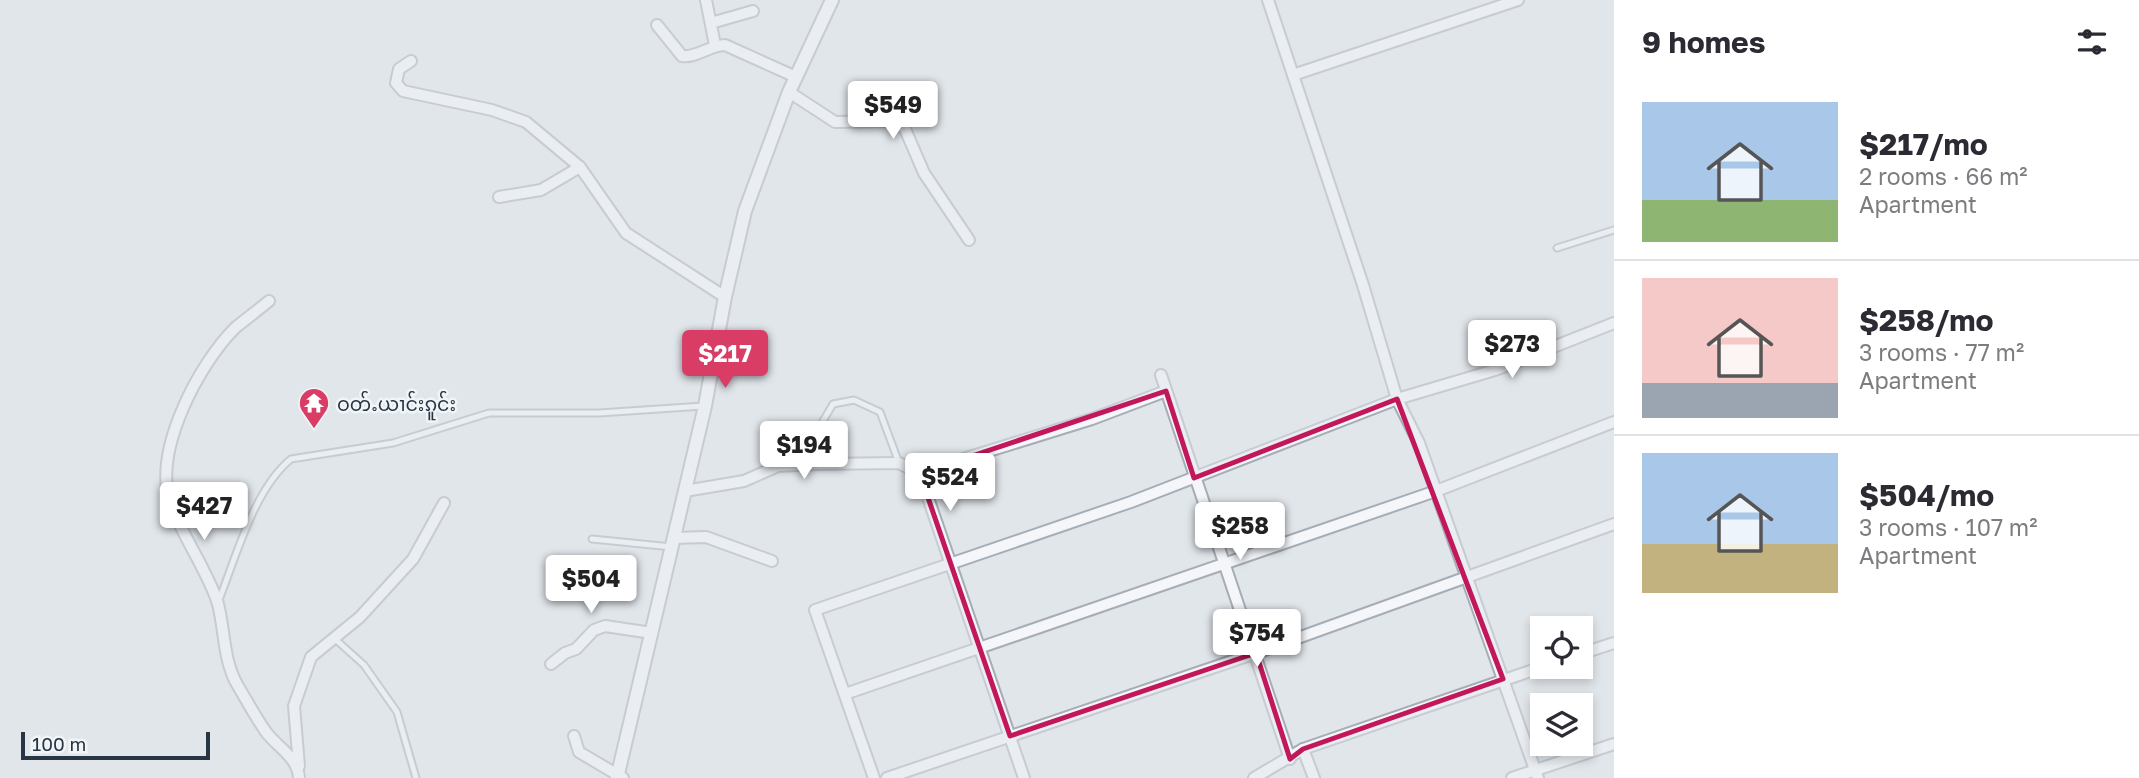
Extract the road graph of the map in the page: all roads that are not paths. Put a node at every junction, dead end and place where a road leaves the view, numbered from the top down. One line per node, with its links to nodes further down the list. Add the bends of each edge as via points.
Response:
1 (706, 0): 6 (street)
2 (832, 0): 11 (street)
3 (1268, 0): 10 (street)
4 (1518, 0): 10 (street)
5 (753, 11): 6 (street)
6 (711, 23): 8 (street)
7 (657, 25): 8 (street, via 682,56)
8 (715, 45): 11 (street, via 735,49)
9 (411, 61): 13 (street, via 399,69 396,83 403,90 526,122)
10 (1293, 75): 23 (street)
11 (796, 77): 12 (street)
12 (789, 92): 16 (street, via 835,122 895,121 905,129 924,173); 18 (street, via 745,211)
13 (580, 167): 14 (street, via 541,190); 18 (street, via 626,233)
14 (499, 197)
15 (1614, 229): 17 (lane)
16 (969, 240)
17 (1557, 248)
18 (725, 297): 24 (street)
19 (269, 301): 40 (street, via 234,330 198,376 172,438 167,466 169,499)
20 (1614, 323): 23 (street, via 1495,370)
21 (1161, 375): 22 (street)
22 (1167, 391): 28 (street, via 963,459); 29 (street)
23 (1398, 399): 29 (street); 31 (street)
24 (705, 406): 30 (street); 40 (lane, via 599,413 489,412 393,443 291,459 267,487)
25 (1614, 422): 31 (street)
26 (899, 463): 27 (street); 27 (lane, via 880,412 854,400 833,404 823,421); 28 (street)
27 (819, 464): 30 (street, via 778,466 744,481)
28 (926, 477): 37 (street, via 924,486)
29 (1194, 478): 37 (street); 38 (street)
30 (685, 491): 35 (street)
31 (1436, 491): 38 (street); 39 (street)
32 (444, 503): 42 (street, via 413,559 360,617)
33 (1614, 524): 39 (street)
34 (592, 539): 35 (lane)
35 (673, 542): 36 (street, via 706,537); 41 (street)
36 (772, 561)
37 (950, 564): 44 (street); 50 (street, via 815,610)
38 (1224, 564): 44 (street); 46 (street)
39 (1466, 578): 46 (street); 49 (street)
40 (218, 603): 56 (street, via 235,682)
41 (652, 633): 47 (street, via 605,626); 58 (street)
42 (334, 638): 56 (street, via 311,657 294,706); 59 (lane, via 364,665 397,712)
43 (1614, 643): 45 (street)
44 (979, 648): 50 (street); 52 (street)
45 (1593, 650)
46 (1256, 653): 52 (street); 55 (street)
47 (551, 664)
48 (1530, 671): 49 (street)
49 (1503, 679): 54 (street); 57 (street)
50 (845, 694): 60 (street)
51 (574, 736): 58 (street, via 579,752)
52 (1010, 736): 61 (street); 62 (street)
53 (1614, 744): 57 (street)
54 (1303, 749): 55 (street); 64 (street)
55 (1290, 759): 63 (street)
56 (299, 774)
57 (1536, 774): 65 (street)
58 (619, 777)
59 (416, 778)
60 (874, 778)
61 (887, 778)
62 (1024, 778)
63 (1254, 778)
64 (1314, 778)
65 (1512, 778)

